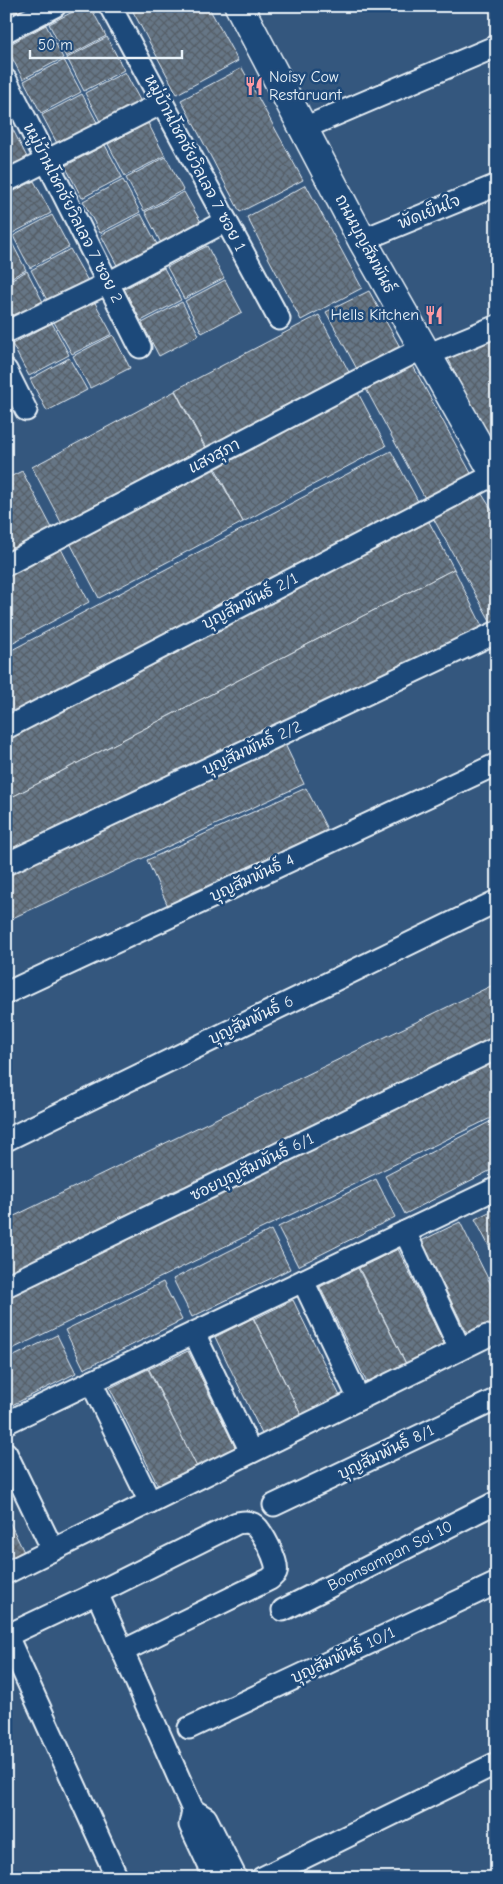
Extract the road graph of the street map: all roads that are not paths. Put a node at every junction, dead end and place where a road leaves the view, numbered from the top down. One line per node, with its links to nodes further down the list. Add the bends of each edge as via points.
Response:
1 (55, 6): 4 (street)
2 (110, 6): 7 (street, หมู่บ้านโชคชัยวิลเลจ 7 ซอย 1)
3 (239, 6): 8 (street, ถนนบุญสัมพันธ์)
4 (6, 31)
5 (497, 46): 8 (street)
6 (6, 80): 9 (street, หมู่บ้านโชคชัยวิลเลจ 7 ซอย 2)
7 (162, 103): 9 (street); 12 (street, หมู่บ้านโชคชัยวิลเลจ 7 ซอย 1)
8 (304, 128): 13 (street, ถนนบุญสัมพันธ์)
9 (48, 162): 10 (street); 14 (street, หมู่บ้านโชคชัยวิลเลจ 7 ซอย 2)
10 (6, 181)
11 (497, 185): 13 (street, พัดเย็นใจ)
12 (226, 221): 14 (street); 15 (street, หมู่บ้านโชคชัยวิลเลจ 7 ซอย 1)
13 (362, 240): 19 (street, ถนนบุญสัมพันธ์)
14 (108, 283): 17 (street); 18 (street, หมู่บ้านโชคชัยวิลเลจ 7 ซอย 2)
15 (279, 320)
16 (497, 326): 19 (street, แสงสุภา)
17 (6, 332)
18 (140, 347)
19 (425, 351): 22 (street, ถนนบุญสัมพันธ์); 23 (street, แสงสุภา, via 355,382)
20 (6, 370): 21 (street)
21 (26, 410)
22 (496, 475): 25 (street, บุญสัมพันธ์ 2/1)
23 (6, 565)
24 (497, 632): 27 (street, บุญสัมพันธ์ 2/2)
25 (6, 728)
26 (497, 764): 29 (street, บุญสัมพันธ์ 4)
27 (6, 864)
28 (497, 901): 31 (street, บุญสัมพันธ์ 6)
29 (6, 993)
30 (497, 1048): 35 (street, ซอยบุญสัมพันธ์ 6/1)
31 (6, 1140)
32 (497, 1188): 33 (street)
33 (405, 1232): 34 (street); 38 (street)
34 (303, 1281): 36 (street); 40 (street)
35 (6, 1286)
36 (194, 1333): 39 (street); 43 (street)
37 (487, 1336): 38 (street)
38 (460, 1349): 40 (street)
39 (91, 1382): 42 (street); 45 (street)
40 (359, 1399): 43 (street)
41 (497, 1399): 47 (street, บุญสัมพันธ์ 8/1)
42 (6, 1423)
43 (251, 1452): 45 (street)
44 (6, 1453): 48 (street)
45 (150, 1502): 48 (street)
46 (497, 1502): 52 (street, Boonsampan Soi 10)
47 (274, 1505)
48 (53, 1550): 49 (street)
49 (6, 1573)
50 (497, 1583): 55 (street, บุญสัมพันธ์ 10/1)
51 (97, 1593): 53 (street); 54 (street); 54 (street, via 245,1521 258,1528 276,1564 276,1573 270,1579)
52 (283, 1610)
53 (7, 1636): 59 (street)
54 (123, 1651): 57 (street)
55 (189, 1728)
56 (497, 1763): 61 (street)
57 (193, 1810): 58 (street, via 190,1825); 60 (street, via 206,1818)
58 (209, 1876)
59 (117, 1878)
60 (236, 1878)
61 (262, 1878)

